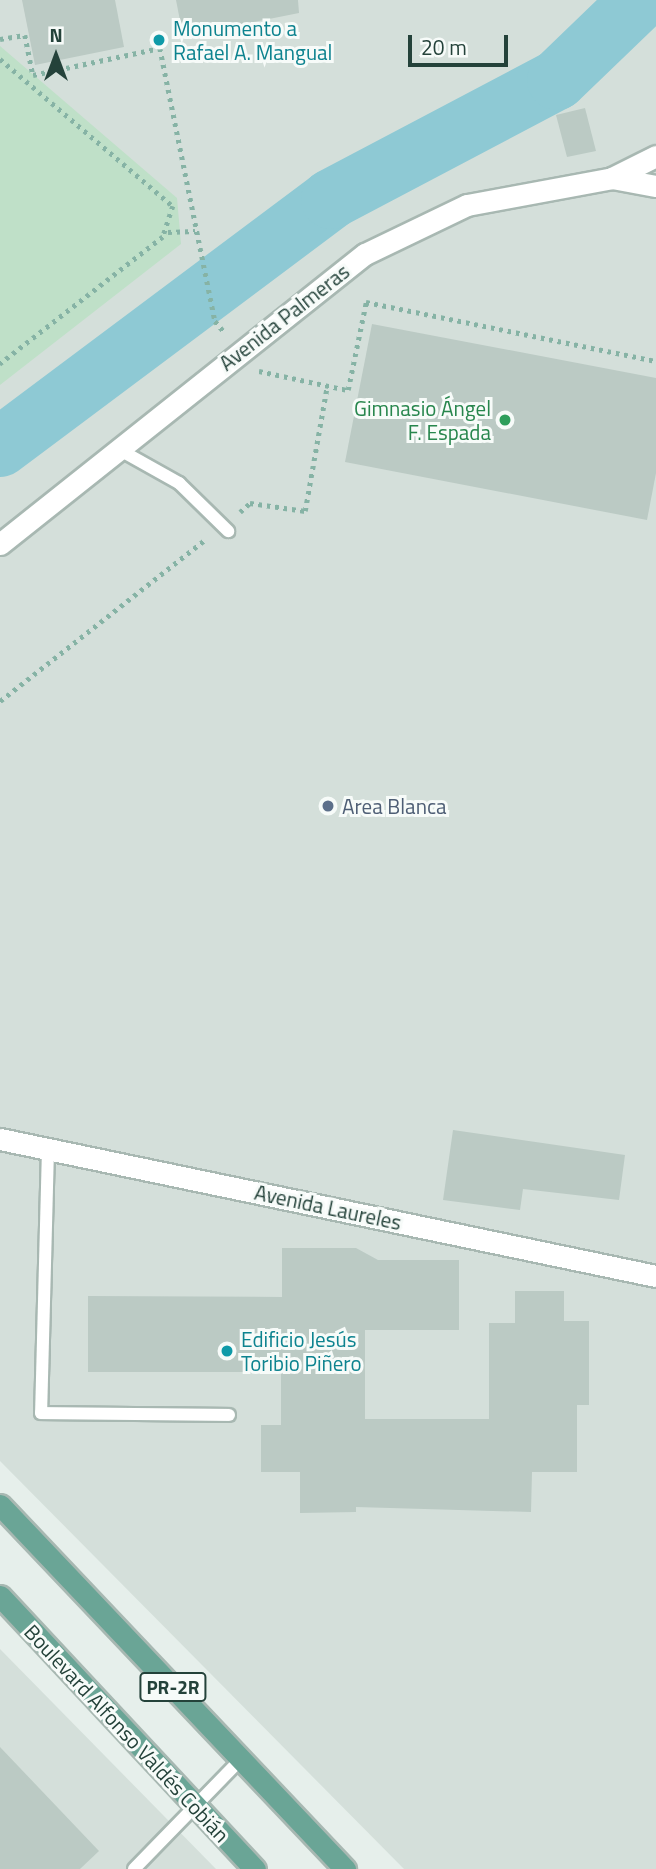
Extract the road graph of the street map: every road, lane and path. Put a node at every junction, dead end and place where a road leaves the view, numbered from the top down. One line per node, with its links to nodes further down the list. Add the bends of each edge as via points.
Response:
1 (0, 39): 6 (path, via 25,35 33,75 160,48)
2 (0, 59): 7 (path, via 173,206)
3 (656, 156): 4 (street, Avenida Palmeras)
4 (612, 178): 5 (street, Avenida Palmeras); 8 (street, Avenida Palmeras, via 467,205 365,254)
5 (656, 186)
6 (195, 231): 7 (path); 8 (path, via 215,321)
7 (168, 232): 10 (path)
8 (240, 350): 11 (path, via 262,374); 12 (street, Avenida Palmeras)
9 (656, 361): 11 (path, via 366,302 348,390)
10 (0, 364)
11 (327, 386): 13 (path, via 305,511 250,503)
12 (120, 450): 13 (lane, via 180,483); 14 (street, Avenida Palmeras)
13 (225, 528): 15 (path)
14 (0, 544)
15 (0, 701)
16 (0, 1139): 17 (street, Avenida Laureles)
17 (48, 1149): 18 (street, Avenida Laureles); 19 (lane, via 41,1413)
18 (656, 1276)
19 (229, 1415)
20 (0, 1505): 22 (main road, PR-2R)
21 (0, 1596): 23 (main road, Boulevard Alfonso Valdés Cobián / PR-2R)
22 (241, 1759): 23 (lane); 26 (main road, PR-2R)
23 (195, 1806): 24 (lane); 25 (main road, Boulevard Alfonso Valdés Cobián / PR-2R)
24 (134, 1869)
25 (255, 1869)
26 (345, 1869)

